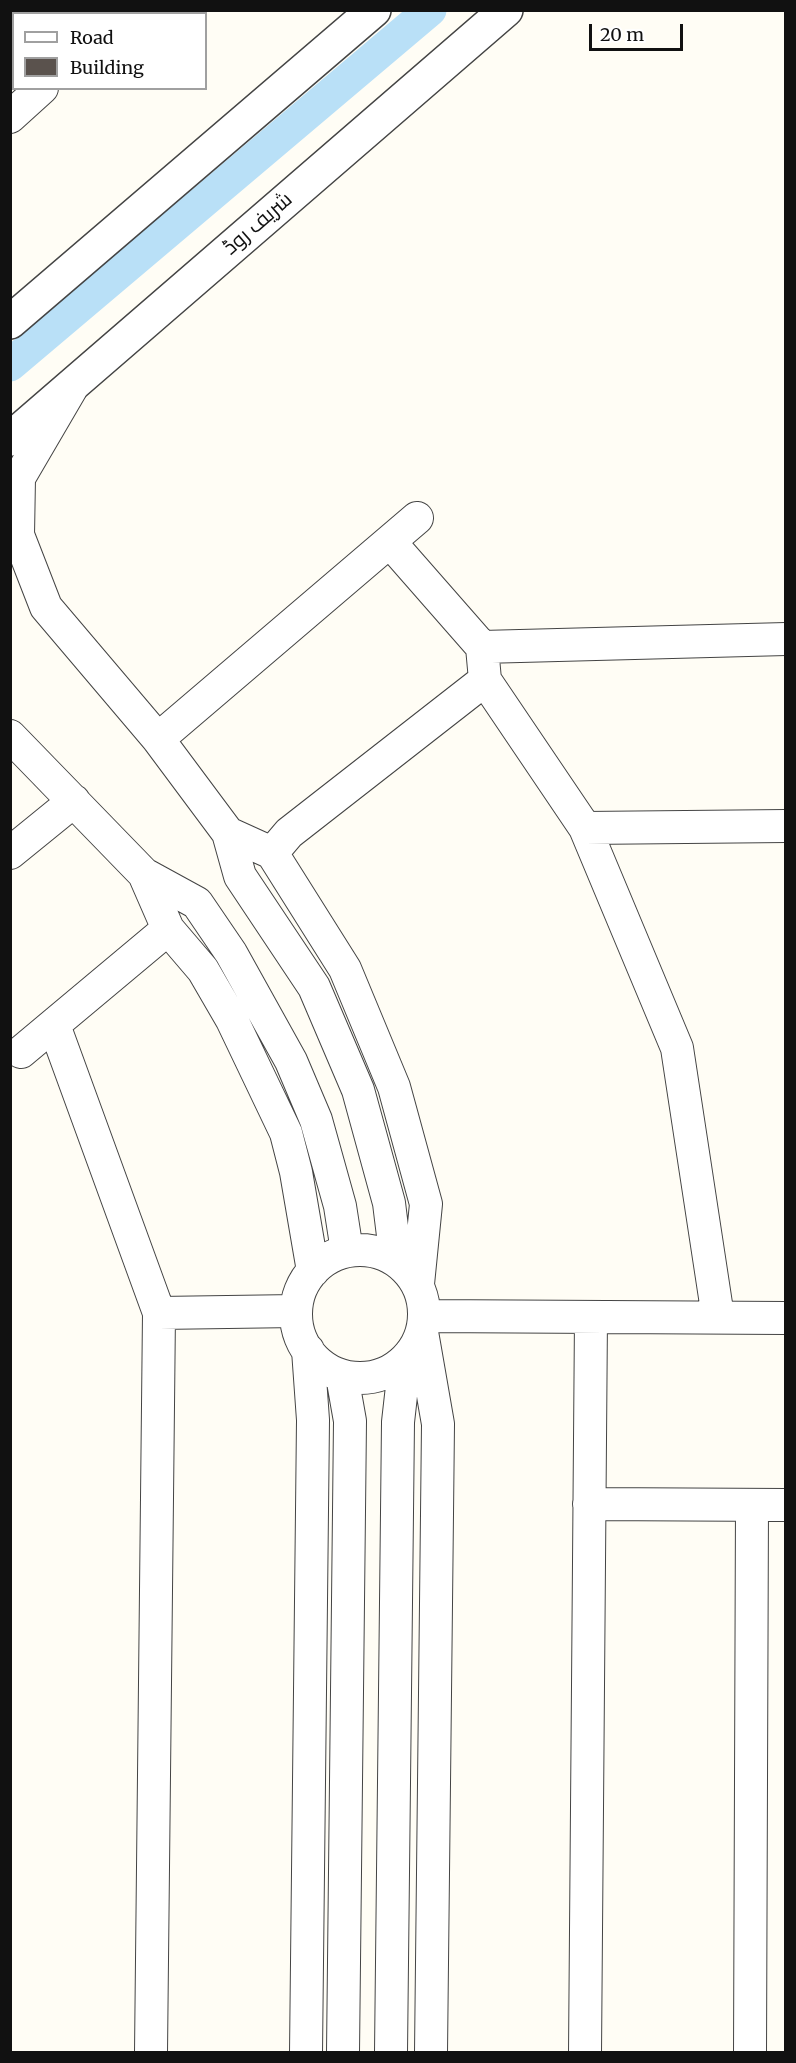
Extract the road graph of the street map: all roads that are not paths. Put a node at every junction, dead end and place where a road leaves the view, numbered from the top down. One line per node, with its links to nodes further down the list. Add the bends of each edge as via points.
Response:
1 (374, 10): 5 (street)
2 (506, 10): 6 (street, شریف روڈ)
3 (40, 90): 4 (street)
4 (10, 117)
5 (10, 322)
6 (75, 383): 7 (street, شریف روڈ); 14 (street, via 20,478 18,535 46,607)
7 (10, 439)
8 (417, 518): 9 (street)
9 (390, 542): 11 (street); 14 (street)
10 (786, 639): 11 (street)
11 (482, 647): 12 (street)
12 (484, 680): 17 (street); 20 (street, via 289,833)
13 (10, 736): 15 (street)
14 (158, 739): 18 (street)
15 (74, 801): 19 (street); 21 (street)
16 (786, 826): 17 (street)
17 (585, 828): 32 (street, via 677,1048)
18 (228, 833): 20 (street); 26 (street, via 240,876 314,987 358,1090 389,1203)
19 (10, 853)
20 (272, 853): 28 (street, via 345,969 394,1086 426,1204)
21 (144, 874): 22 (street); 25 (street, via 197,903 262,1004 316,1120 340,1206)
22 (168, 929): 23 (street); 27 (street, via 203,970 232,1020 285,1133 296,1172)
23 (54, 1025): 24 (street); 30 (street)
24 (21, 1052)
25 (347, 1251): 26 (street, via 362,1249); 27 (street, via 331,1256)
26 (396, 1260): 28 (street)
27 (313, 1271): 29 (street, via 299,1294)
28 (418, 1284): 34 (street)
29 (296, 1311): 30 (street); 35 (street, via 297,1328)
30 (159, 1313): 41 (street)
31 (591, 1317): 32 (street); 34 (street); 38 (street)
32 (718, 1317): 33 (street)
33 (786, 1318)
34 (424, 1324): 36 (street, via 416,1347); 45 (street, via 438,1424)
35 (308, 1350): 37 (street, via 327,1369); 42 (street, via 313,1420)
36 (405, 1360): 37 (street, via 376,1376); 44 (street, via 398,1422)
37 (342, 1376): 43 (street, via 350,1421)
38 (589, 1504): 39 (street); 46 (street)
39 (752, 1504): 40 (street); 47 (street)
40 (786, 1505)
41 (151, 2052)
42 (306, 2052)
43 (344, 2052)
44 (391, 2052)
45 (431, 2052)
46 (585, 2052)
47 (750, 2052)

